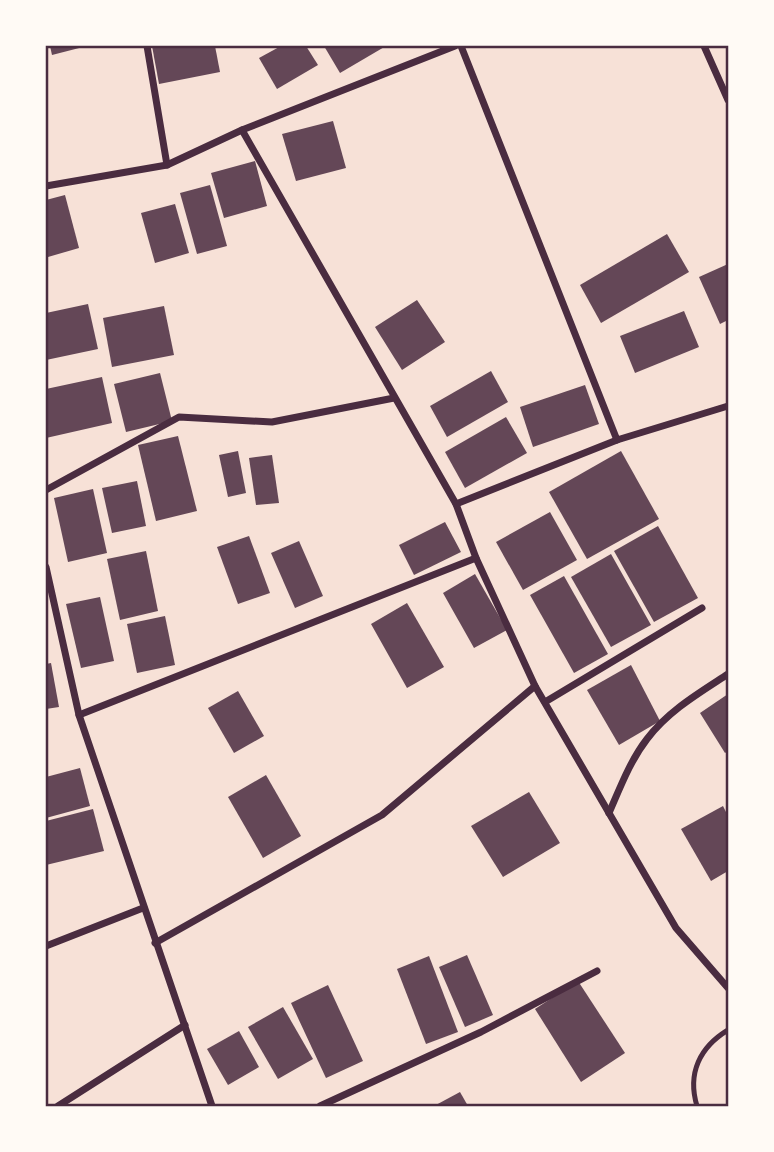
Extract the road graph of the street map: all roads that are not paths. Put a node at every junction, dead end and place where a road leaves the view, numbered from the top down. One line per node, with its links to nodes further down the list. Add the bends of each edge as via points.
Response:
1 (147, 46): 7 (street)
2 (455, 46): 6 (street)
3 (461, 46): 11 (street)
4 (704, 46): 5 (street)
5 (729, 100)
6 (242, 130): 7 (street); 9 (street)
7 (167, 165): 8 (street)
8 (46, 186)
9 (394, 398): 12 (street, via 272,422 179,417); 13 (street)
10 (729, 406): 11 (street)
11 (617, 440): 13 (street)
12 (46, 490)
13 (456, 504): 14 (street)
14 (476, 558): 18 (street); 20 (street)
15 (46, 567): 20 (street)
16 (702, 608): 19 (street)
17 (729, 674): 21 (street, via 692,697 647,739)
18 (536, 686): 19 (street); 23 (street, via 382,815)
19 (545, 702): 21 (street)
20 (79, 715): 22 (street)
21 (609, 813): 26 (street, via 676,928)
22 (143, 908): 23 (street); 24 (street)
23 (155, 943): 27 (street)
24 (46, 946)
25 (597, 971): 32 (street, via 481,1032)
26 (729, 988)
27 (185, 1025): 29 (street); 31 (street)
28 (729, 1030): 33 (lane, via 703,1051 696,1067)
29 (71, 1103): 30 (street)
30 (58, 1107)
31 (212, 1107)
32 (320, 1107)
33 (697, 1107)

